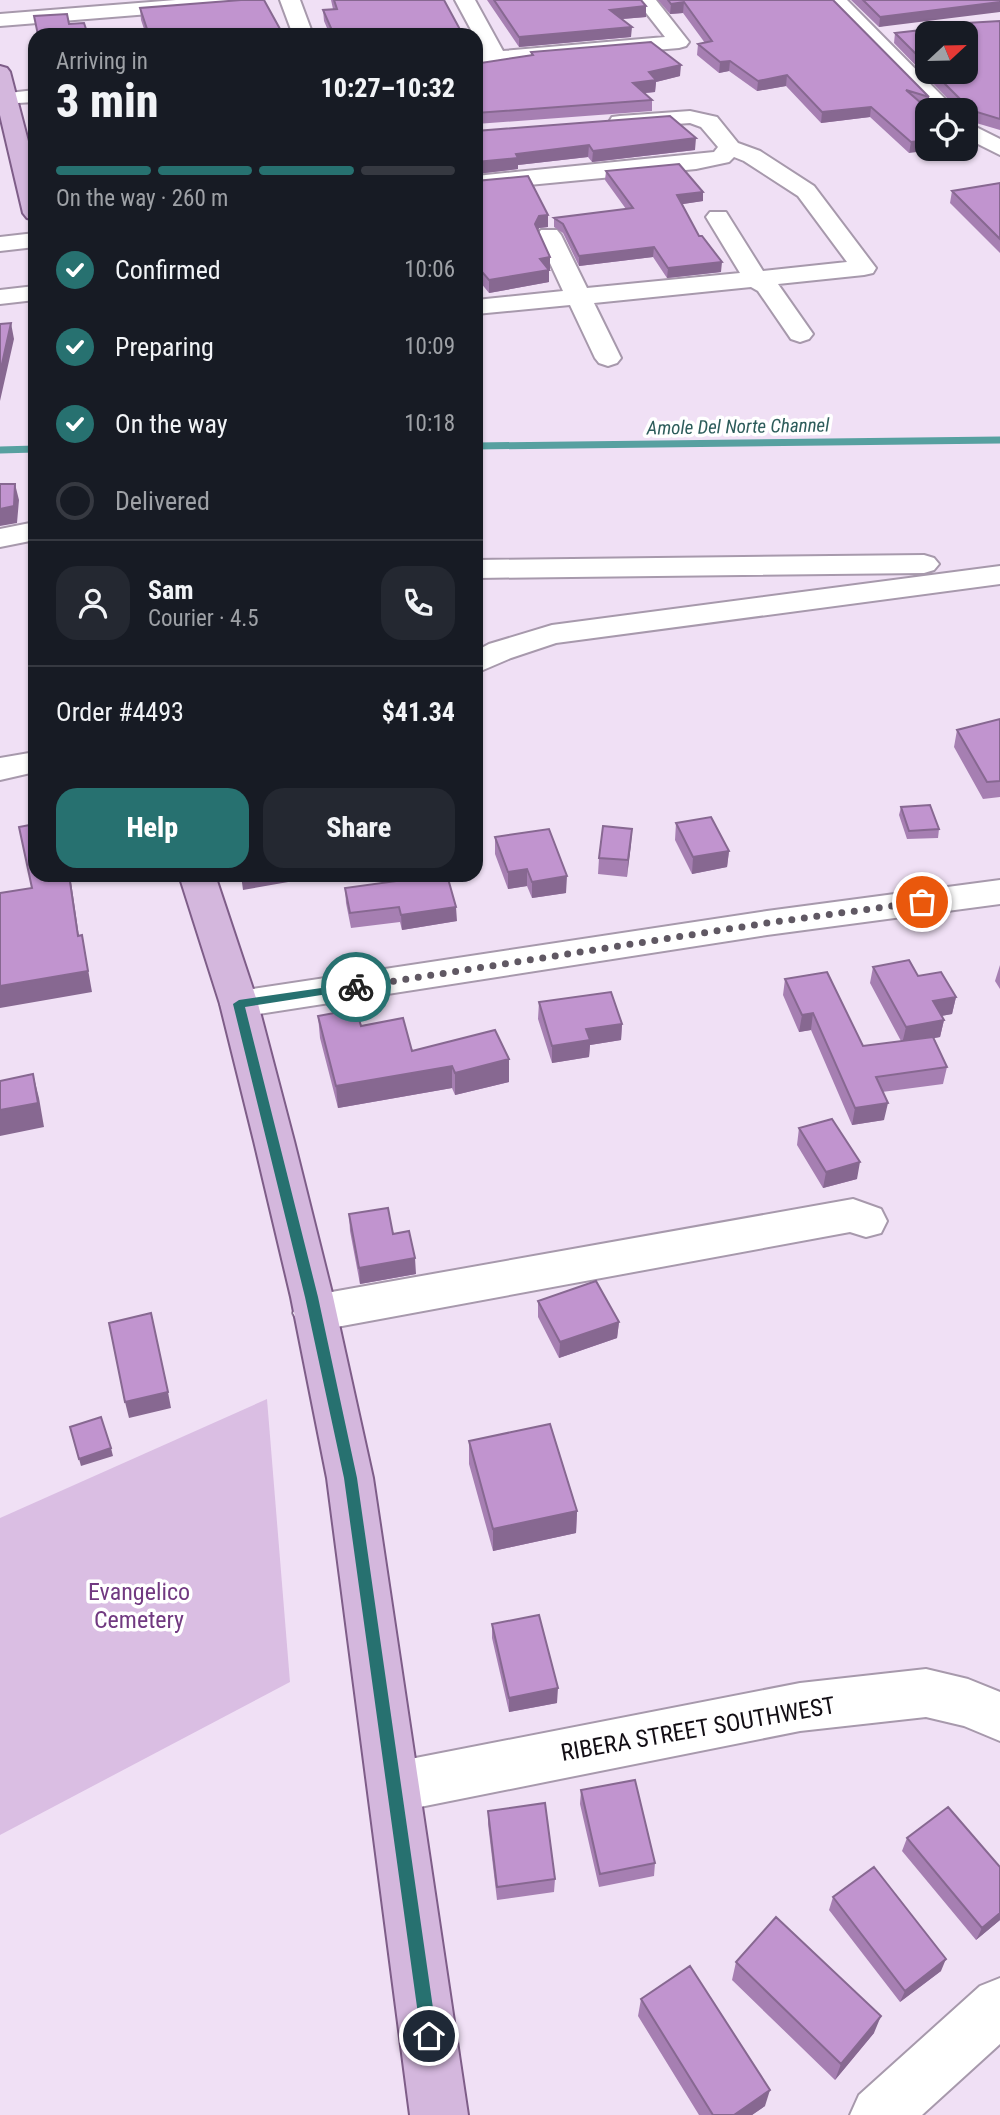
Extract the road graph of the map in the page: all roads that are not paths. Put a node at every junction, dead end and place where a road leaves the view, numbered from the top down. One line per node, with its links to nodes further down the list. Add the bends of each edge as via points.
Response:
1 (249, 0): 6 (street, via 116,18)
2 (290, 0): 7 (street)
3 (465, 0): 8 (street)
4 (646, 0): 11 (street, via 679,42)
5 (836, 0): 10 (street)
6 (0, 20)
7 (300, 28)
8 (475, 28)
9 (900, 34): 10 (street)
10 (873, 37): 13 (street)
11 (486, 58)
12 (0, 72): 15 (main road)
13 (933, 98)
14 (28, 100): 15 (street)
15 (6, 113): 20 (main road)
16 (594, 124): 18 (street, via 690,117 709,122)
17 (978, 136): 19 (street)
18 (730, 148): 21 (street, via 721,157 696,162); 26 (street, via 752,156 806,191 864,268)
19 (1000, 148)
20 (28, 166)
21 (483, 182)
22 (718, 217): 26 (street)
23 (549, 235): 29 (street)
24 (28, 241): 25 (street)
25 (0, 244)
26 (757, 279): 29 (street); 31 (street, via 767,286)
27 (28, 294): 28 (street)
28 (0, 297)
29 (578, 297): 30 (street); 32 (street)
30 (483, 306)
31 (800, 334)
32 (608, 358)
33 (28, 532): 34 (street)
34 (0, 538)
35 (1000, 566): 36 (street)
36 (483, 569)
37 (1000, 575): 38 (street, via 552,634)
38 (483, 660)
39 (28, 763): 40 (street)
40 (0, 769)
41 (199, 882): 43 (main road)
42 (1000, 892): 43 (street)
43 (239, 1004): 45 (main road)
44 (866, 1221): 45 (street, via 853,1215)
45 (315, 1313): 47 (main road, via 350,1478)
46 (1000, 1717): 47 (street, RIBERA STREET SOUTHWEST, via 926,1693 800,1707)
47 (395, 1787): 49 (main road)
48 (994, 2025): 50 (street)
49 (439, 2115)
50 (879, 2115)

